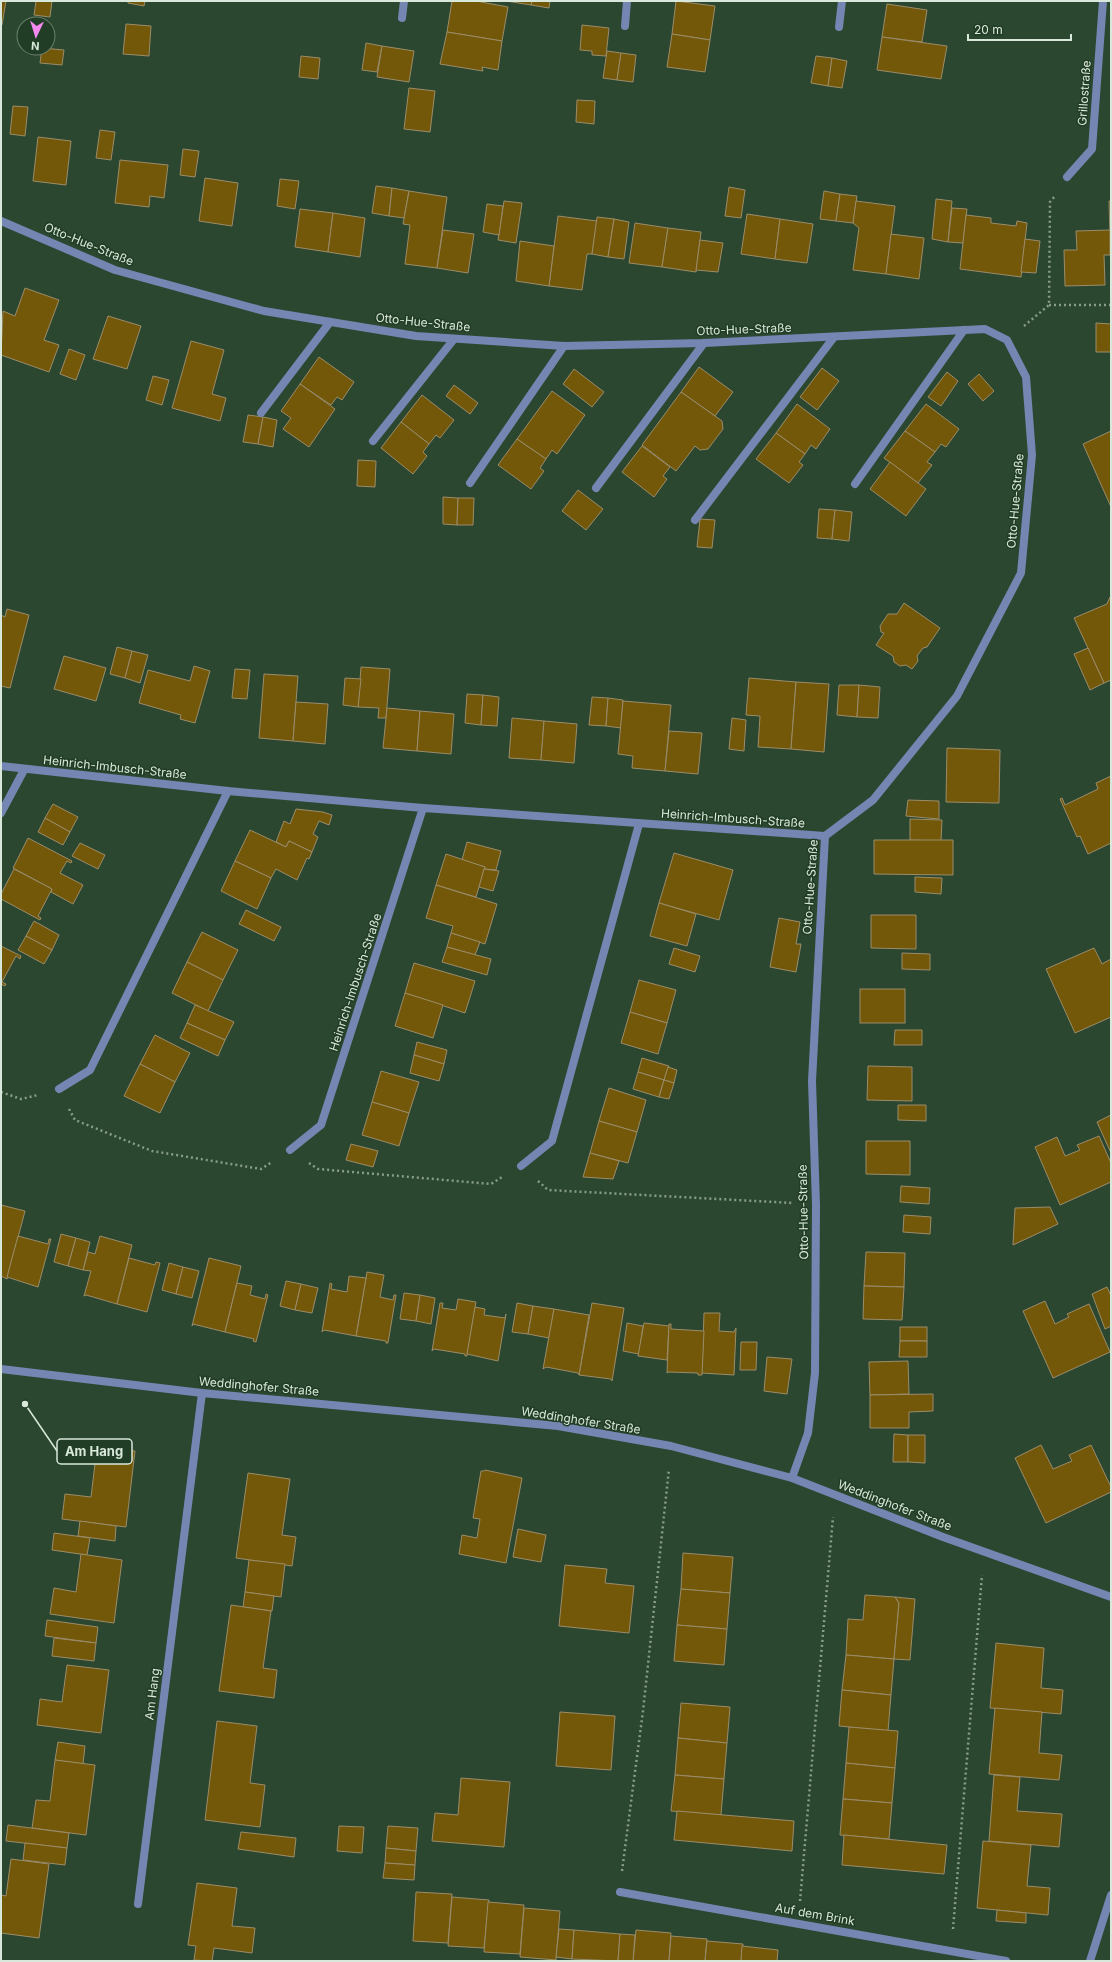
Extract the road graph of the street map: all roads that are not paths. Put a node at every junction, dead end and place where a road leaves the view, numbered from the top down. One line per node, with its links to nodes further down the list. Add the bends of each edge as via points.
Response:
1 (404, 1): 5 (street)
2 (627, 1): 6 (street)
3 (842, 1): 7 (street)
4 (1103, 1): 8 (street, Grillostraße, via 1092,149)
5 (402, 18)
6 (625, 26)
7 (839, 28)
8 (1068, 177)
9 (1, 221): 10 (street, Otto-Hue-Straße, via 115,270 264,311)
10 (330, 322): 13 (street, Otto-Hue-Straße, via 416,336); 16 (street)
11 (964, 330): 12 (street, Otto-Hue-Straße); 19 (street); 28 (street, Otto-Hue-Straße, via 985,329 1007,340 1026,377 1032,454 1021,573 957,696 873,800)
12 (834, 337): 14 (street, Otto-Hue-Straße); 21 (street)
13 (454, 339): 15 (street, Otto-Hue-Straße); 17 (street)
14 (704, 343): 15 (street, Otto-Hue-Straße); 20 (street)
15 (564, 346): 18 (street)
16 (261, 413)
17 (373, 441)
18 (470, 483)
19 (855, 484)
20 (596, 488)
21 (696, 520)
22 (1, 766): 23 (street, Heinrich-Imbusch-Straße)
23 (24, 770): 24 (street, Heinrich-Imbusch-Straße); 26 (street)
24 (228, 791): 25 (street, Heinrich-Imbusch-Straße); 29 (street, via 90,1070)
25 (423, 808): 27 (street, Heinrich-Imbusch-Straße); 30 (street, Heinrich-Imbusch-Straße, via 321,1125)
26 (1, 813)
27 (639, 824): 28 (street, Heinrich-Imbusch-Straße); 31 (street, via 552,1141)
28 (825, 836): 34 (street, Otto-Hue-Straße, via 812,1081 816,1205 815,1373 808,1433)
29 (59, 1089)
30 (290, 1150)
31 (521, 1166)
32 (1, 1369): 33 (street, Weddinghofer Straße)
33 (202, 1393): 34 (street, Weddinghofer Straße, via 558,1426 678,1448); 38 (street, Am Hang)
34 (792, 1478): 35 (street, Weddinghofer Straße, via 943,1537)
35 (1111, 1597)
36 (620, 1892): 39 (street, Auf dem Brink)
37 (1111, 1895): 40 (street)
38 (138, 1904)
39 (1006, 1961)
40 (1090, 1961)

